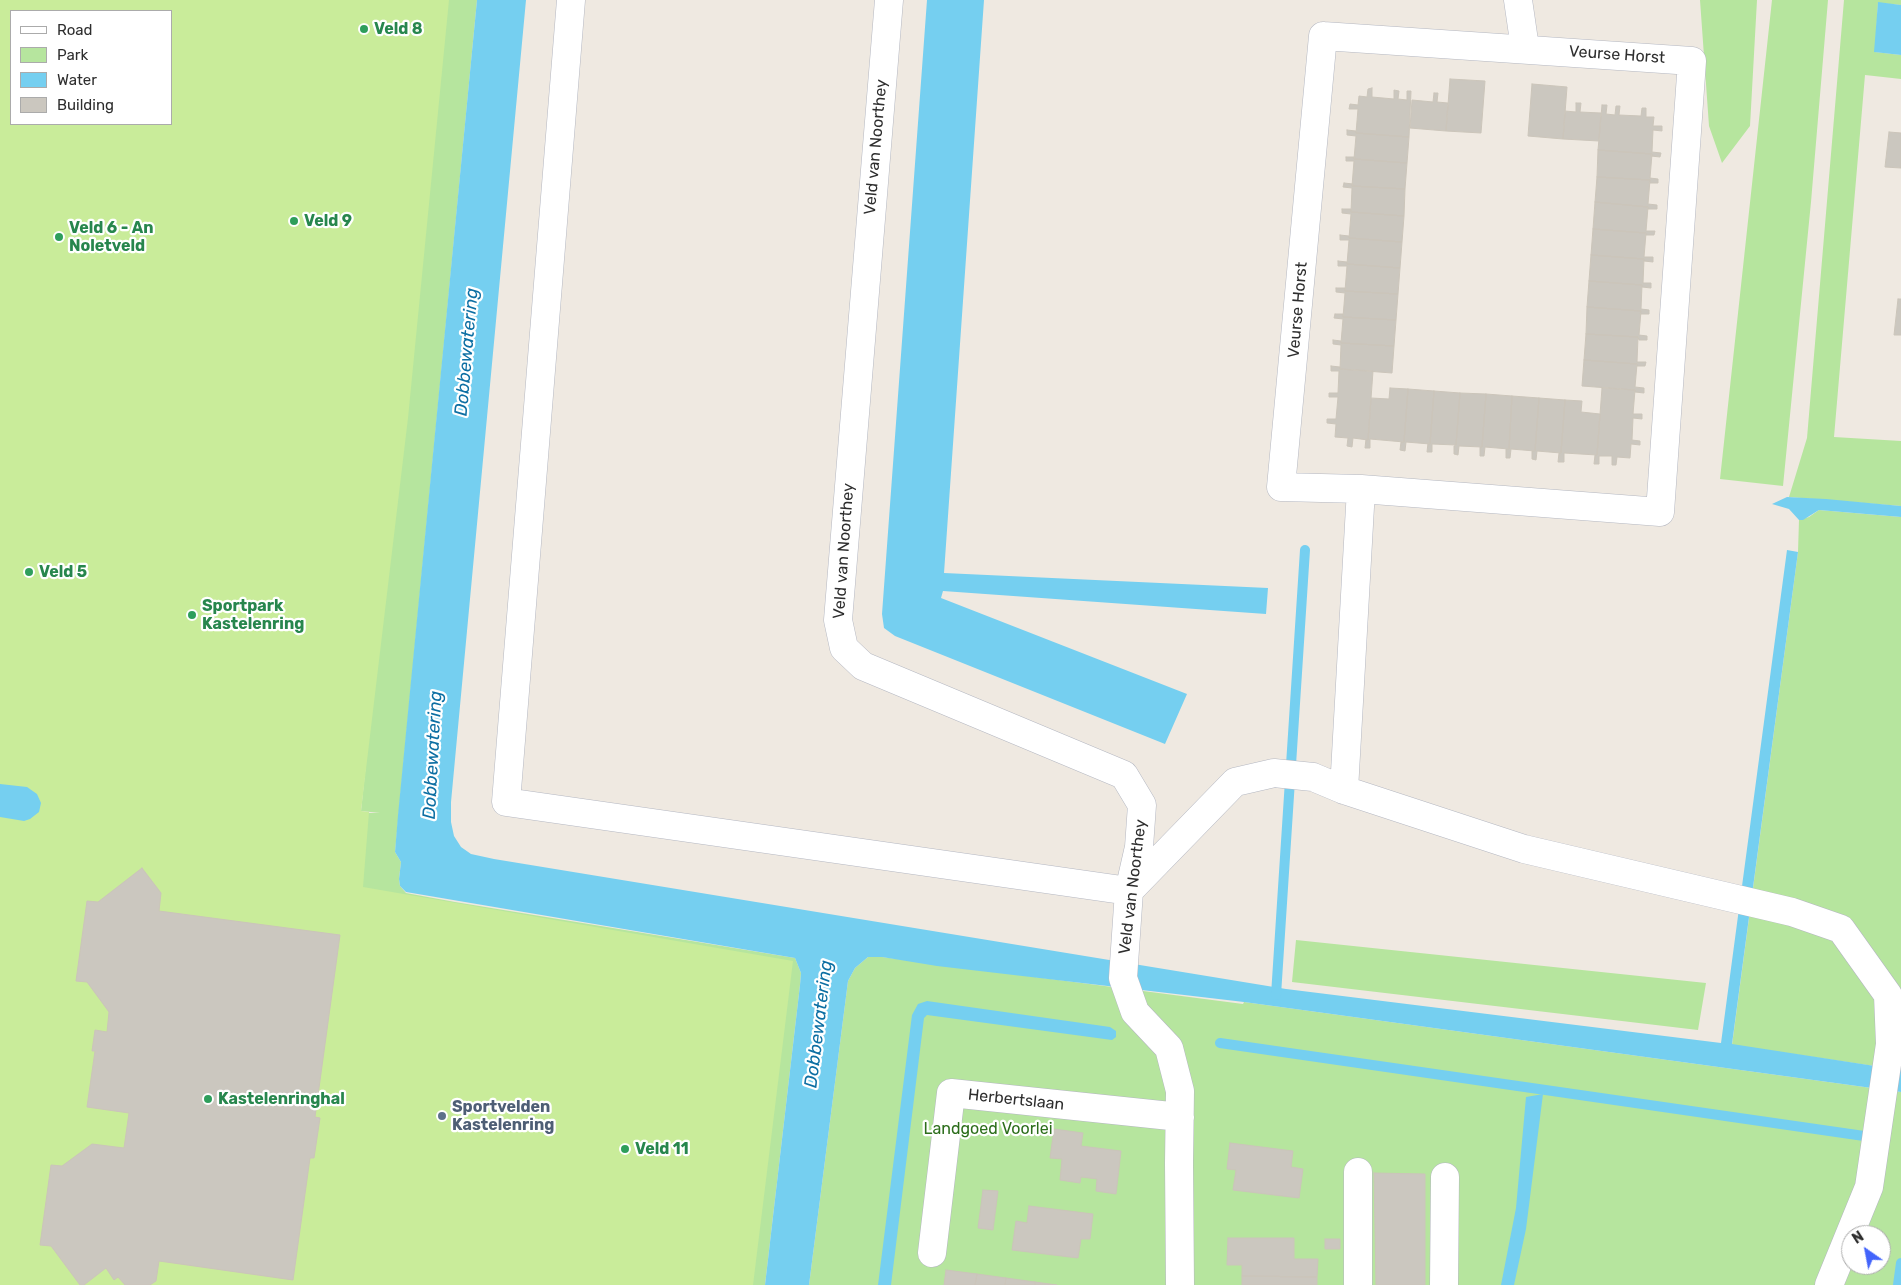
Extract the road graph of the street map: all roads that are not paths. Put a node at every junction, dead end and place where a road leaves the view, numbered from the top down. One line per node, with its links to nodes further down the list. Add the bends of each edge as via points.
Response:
1 (571, 0): 7 (street, via 506,802)
2 (889, 0): 7 (street, Veld van Noorthey, via 838,620 844,648 863,666 1124,775 1142,805 1139,847)
3 (1518, 0): 4 (street)
4 (1525, 48): 5 (street, Veurse Horst, via 1323,36 1281,487); 5 (street, Veurse Horst, via 1692,61 1660,512)
5 (1361, 489): 6 (street)
6 (1344, 790): 7 (street, via 1313,778 1274,774 1235,782); 15 (street, via 1524,849 1792,912 1841,930 1888,995 1890,1044 1869,1187)
7 (1129, 891): 8 (street, Veld van Noorthey, via 1123,978 1135,1012 1170,1048 1180,1091)
8 (1180, 1117): 11 (street, Herbertslaan, via 951,1093); 12 (street)
9 (1358, 1172): 13 (street)
10 (1445, 1177): 14 (street)
11 (932, 1253)
12 (1180, 1285)
13 (1358, 1285)
14 (1444, 1285)
15 (1829, 1285)

